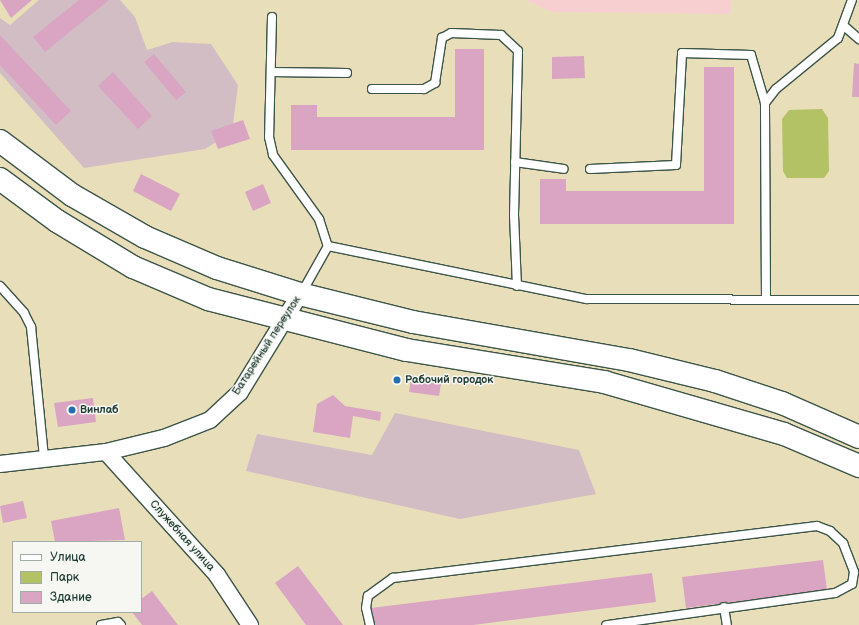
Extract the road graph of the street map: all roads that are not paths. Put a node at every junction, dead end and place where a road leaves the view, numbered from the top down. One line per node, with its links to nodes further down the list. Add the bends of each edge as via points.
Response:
1 (852, 0): 3 (lane)
2 (272, 17): 5 (lane)
3 (844, 26): 4 (lane); 8 (lane, via 829,48 776,89)
4 (859, 39)
5 (271, 72): 6 (lane); 14 (lane, via 270,137 274,154 319,218)
6 (347, 73)
7 (372, 89): 10 (lane, via 424,88 434,82 442,38 451,33 501,34 518,50)
8 (765, 102): 12 (lane, via 751,55 682,52 676,165); 18 (lane)
9 (0, 141): 17 (main road, via 72,195 146,237 217,268)
10 (515, 162): 11 (lane); 16 (lane)
11 (564, 169)
12 (590, 169)
13 (0, 178): 20 (main road, via 57,221 133,267 208,299)
14 (328, 246): 16 (lane); 17 (lane, Батарейный переулок)
15 (0, 286): 23 (lane, via 24,313 30,326)
16 (517, 286): 18 (lane, via 604,301)
17 (300, 294): 20 (street, Батарейный переулок); 21 (main road, via 413,322 629,360 707,379 782,403)
18 (766, 299): 19 (lane)
19 (859, 300)
20 (285, 320): 22 (street, Батарейный переулок, via 240,392 210,420 164,438); 25 (main road, via 407,350 604,382 784,434)
21 (859, 437)
22 (106, 452): 23 (street, Батарейный переулок); 30 (street, Служебная улица, via 217,575)
23 (44, 458): 24 (street, Батарейный переулок)
24 (0, 464)
25 (859, 466)
26 (720, 608): 27 (lane); 31 (lane, via 835,593 852,584 854,572 843,543 830,531 817,526 393,578 368,596 366,608); 33 (lane)
27 (617, 624): 32 (lane)
28 (101, 625): 29 (lane, via 118,622)
29 (121, 625)
30 (250, 625)
31 (370, 625)
32 (606, 625)
33 (727, 625)

